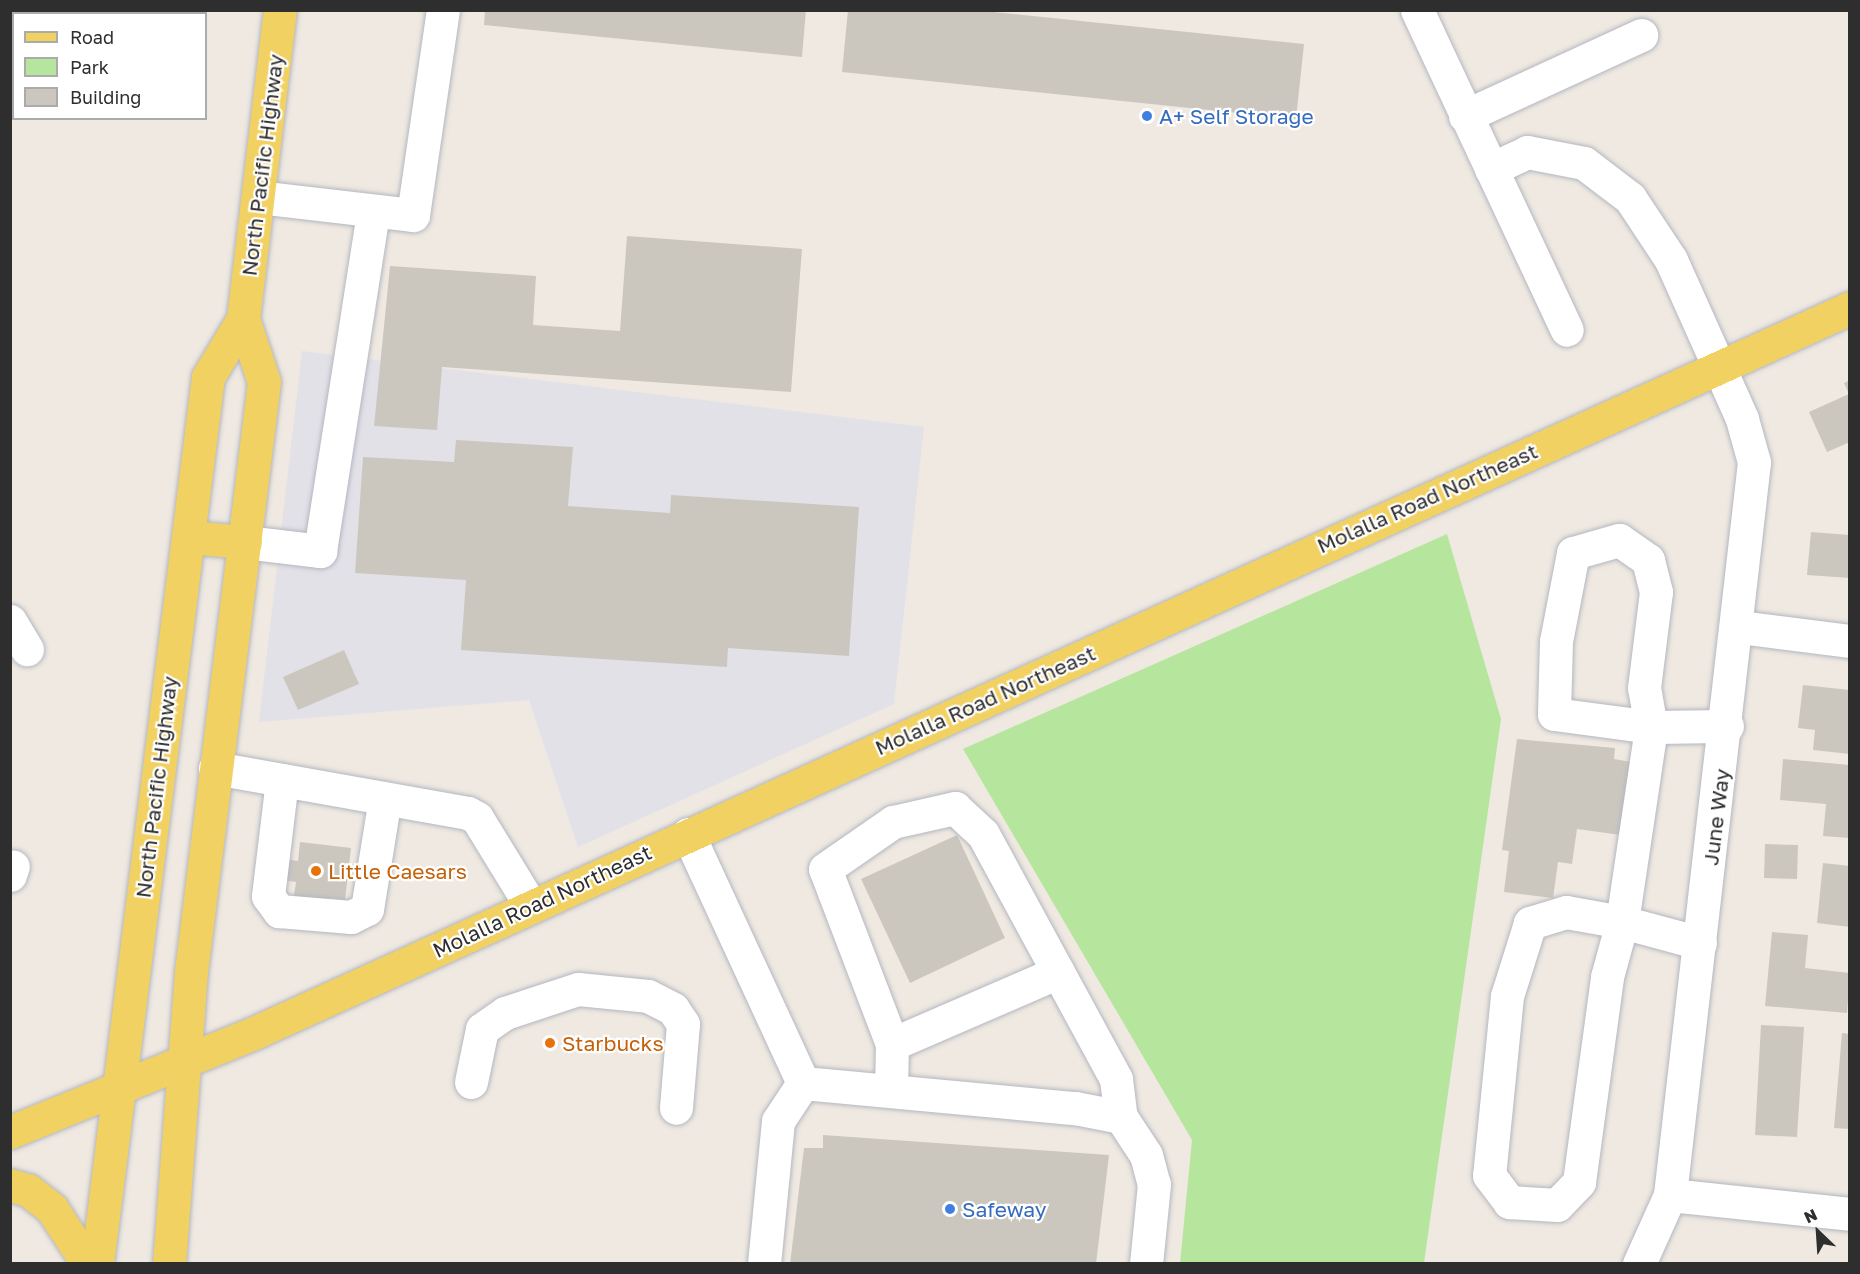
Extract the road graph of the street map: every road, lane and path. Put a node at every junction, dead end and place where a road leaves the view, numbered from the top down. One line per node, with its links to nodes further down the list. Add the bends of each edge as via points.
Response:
1 (280, 10): 7 (main road, North Pacific Highway)
2 (443, 10): 8 (street, via 413,215)
3 (1417, 10): 5 (street)
4 (1641, 35): 5 (street)
5 (1466, 116): 6 (street)
6 (1491, 169): 11 (street); 12 (street, June Way, via 1527,152 1584,164 1630,198 1671,260)
7 (258, 197): 8 (street); 10 (main road, North Pacific Highway)
8 (373, 211): 14 (street, via 320,551)
9 (1850, 308): 12 (main road, Molalla Road Northeast)
10 (243, 319): 13 (main road, North Pacific Highway, via 208,377); 14 (main road, North Pacific Highway, via 264,382)
11 (1567, 330)
12 (1718, 369): 16 (street, June Way, via 1749,437 1754,462); 24 (main road, Molalla Road Northeast, via 1437,492)
13 (188, 537): 14 (main road); 33 (main road, North Pacific Highway)
14 (244, 542): 21 (main road, North Pacific Highway)
15 (10, 621): 18 (street)
16 (1739, 627): 17 (street); 19 (street, June Way)
17 (1850, 640)
18 (27, 650)
19 (1727, 726): 20 (street); 27 (street, June Way)
20 (1651, 727): 20 (street, via 1644,688 1656,592 1648,560 1619,540 1573,553 1556,641 1554,714); 26 (street)
21 (215, 768): 22 (street); 30 (main road, North Pacific Highway, via 191,972)
22 (282, 780): 23 (street); 23 (street, via 268,896 272,906 279,910 351,917 367,909)
23 (385, 798): 25 (street, via 477,818)
24 (688, 834): 25 (main road, Molalla Road Northeast); 32 (street)
25 (531, 906): 30 (main road, Molalla Road Northeast)
26 (1622, 922): 26 (street, via 1566,912 1530,923 1507,996 1489,1175 1509,1202 1557,1205 1579,1182 1607,976); 27 (street)
27 (1701, 943): 39 (street, June Way)
28 (1058, 972): 29 (street); 29 (street, via 983,834 955,808 893,822 825,869); 36 (street, via 1116,1079)
29 (892, 1044): 34 (street)
30 (186, 1060): 33 (main road, Molalla Road Northeast); 43 (main road, North Pacific Highway)
31 (471, 1082): 35 (street, via 482,1029 505,1013 578,989 648,996 673,1009 683,1024)
32 (803, 1083): 34 (street); 44 (street, via 778,1121)
33 (118, 1087): 37 (main road, Molalla Road Northeast); 42 (main road, North Pacific Highway)
34 (891, 1091): 36 (street, via 1075,1108)
35 (676, 1108)
36 (1121, 1117): 45 (street, via 1146,1155 1154,1184)
37 (10, 1131)
38 (10, 1185): 41 (main road, via 28,1190 51,1209)
39 (1670, 1196): 40 (street); 46 (street, June Way)
40 (1850, 1214)
41 (88, 1263)
42 (97, 1263)
43 (169, 1263)
44 (764, 1263)
45 (1146, 1263)
46 (1639, 1263)

